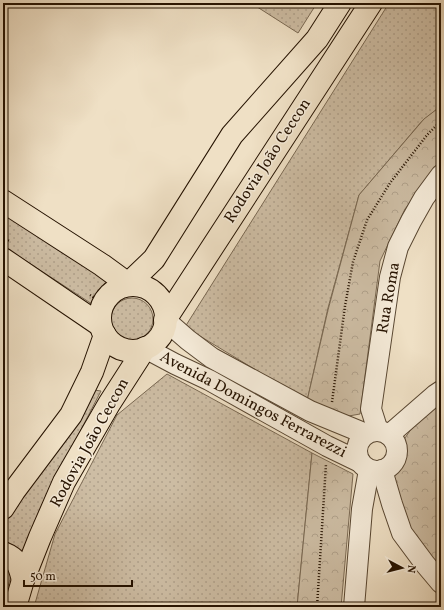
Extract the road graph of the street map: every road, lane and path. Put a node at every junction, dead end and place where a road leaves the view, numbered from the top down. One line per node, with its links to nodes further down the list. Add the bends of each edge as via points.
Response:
1 (340, 3): 7 (main road, Rodovia João Ceccon, via 317,39 232,135 154,259)
2 (371, 3): 8 (main road, Rodovia João Ceccon)
3 (441, 121): 12 (path, via 426,135 390,183 367,220 353,262)
4 (441, 175): 13 (street, Rua Roma, via 424,198 398,247 390,277 371,409)
5 (3, 201): 7 (main road)
6 (3, 259): 9 (main road)
7 (128, 284): 8 (main road, via 146,288 154,293 161,300); 9 (main road, via 109,295 103,303 100,313)
8 (165, 320): 10 (main road, via 164,329 159,337); 12 (street, Avenida Domingos Ferrarezzi, via 212,358)
9 (103, 330): 10 (main road, via 118,347 127,350); 16 (main road, via 92,372 71,414)
10 (145, 348): 14 (street, Avenida Domingos Ferrarezzi, via 210,380); 18 (main road, Rodovia João Ceccon, via 64,482)
11 (441, 391): 13 (street, via 408,419)
12 (329, 420): 13 (street, Avenida Domingos Ferrarezzi)
13 (378, 433): 15 (street, via 362,437 358,446 358,456); 15 (street, Rua Roma, via 394,440 396,458 388,468)
14 (327, 446): 15 (street, Avenida Domingos Ferrarezzi); 21 (path)
15 (370, 468): 19 (street, via 392,504 402,533); 22 (street, via 362,509)
16 (3, 508)
17 (3, 552): 18 (main road, via 14,558 20,566)
18 (23, 580): 20 (main road, Rodovia João Ceccon)
19 (441, 583)
20 (15, 607)
21 (317, 607)
22 (354, 607)

